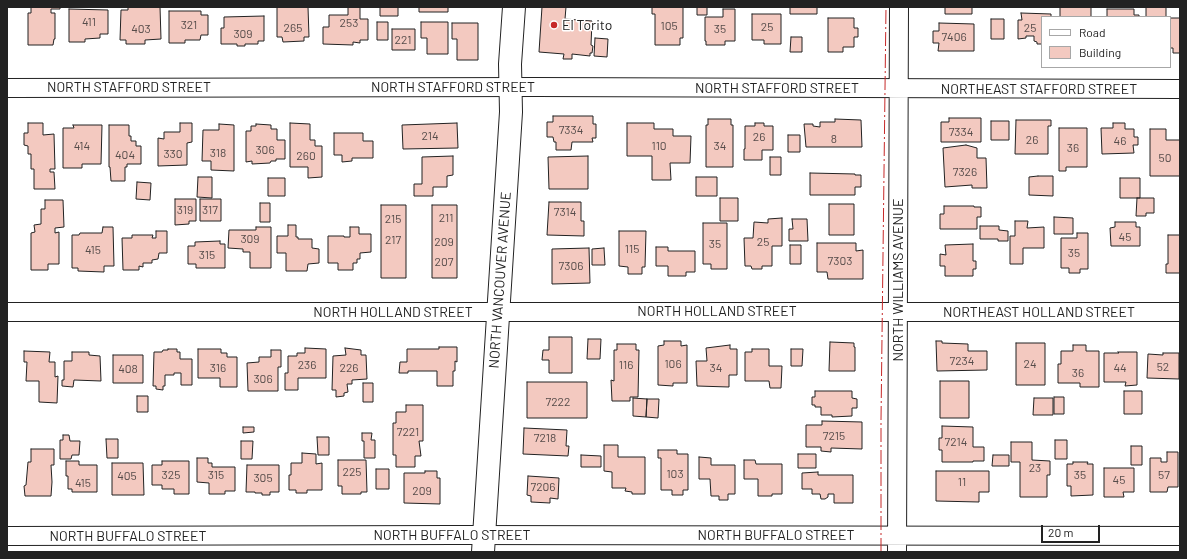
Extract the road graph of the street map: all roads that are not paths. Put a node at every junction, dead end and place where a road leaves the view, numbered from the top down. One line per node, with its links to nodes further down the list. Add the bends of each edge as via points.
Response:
1 (514, 7): 3 (street, NORTH VANCOUVER AVENUE)
2 (899, 7): 5 (street, NORTH WILLIAMS AVENUE)
3 (510, 87): 4 (street, NORTH STAFFORD STREET); 5 (street, NORTH STAFFORD STREET); 9 (street, NORTH VANCOUVER AVENUE, via 511,112)
4 (7, 88)
5 (899, 88): 6 (street, NORTHEAST STAFFORD STREET); 7 (street, NORTH WILLIAMS AVENUE)
6 (1180, 89)
7 (898, 311): 9 (street, NORTH HOLLAND STREET); 10 (street, NORTHEAST HOLLAND STREET); 14 (street, NORTH WILLIAMS AVENUE)
8 (7, 312): 9 (street, NORTH HOLLAND STREET)
9 (498, 312): 13 (street, NORTH VANCOUVER AVENUE)
10 (1180, 312)
11 (7, 536): 13 (street, NORTH BUFFALO STREET)
12 (1180, 536): 14 (street, NORTH BUFFALO STREET)
13 (483, 543): 14 (street, NORTH BUFFALO STREET)
14 (897, 544)

